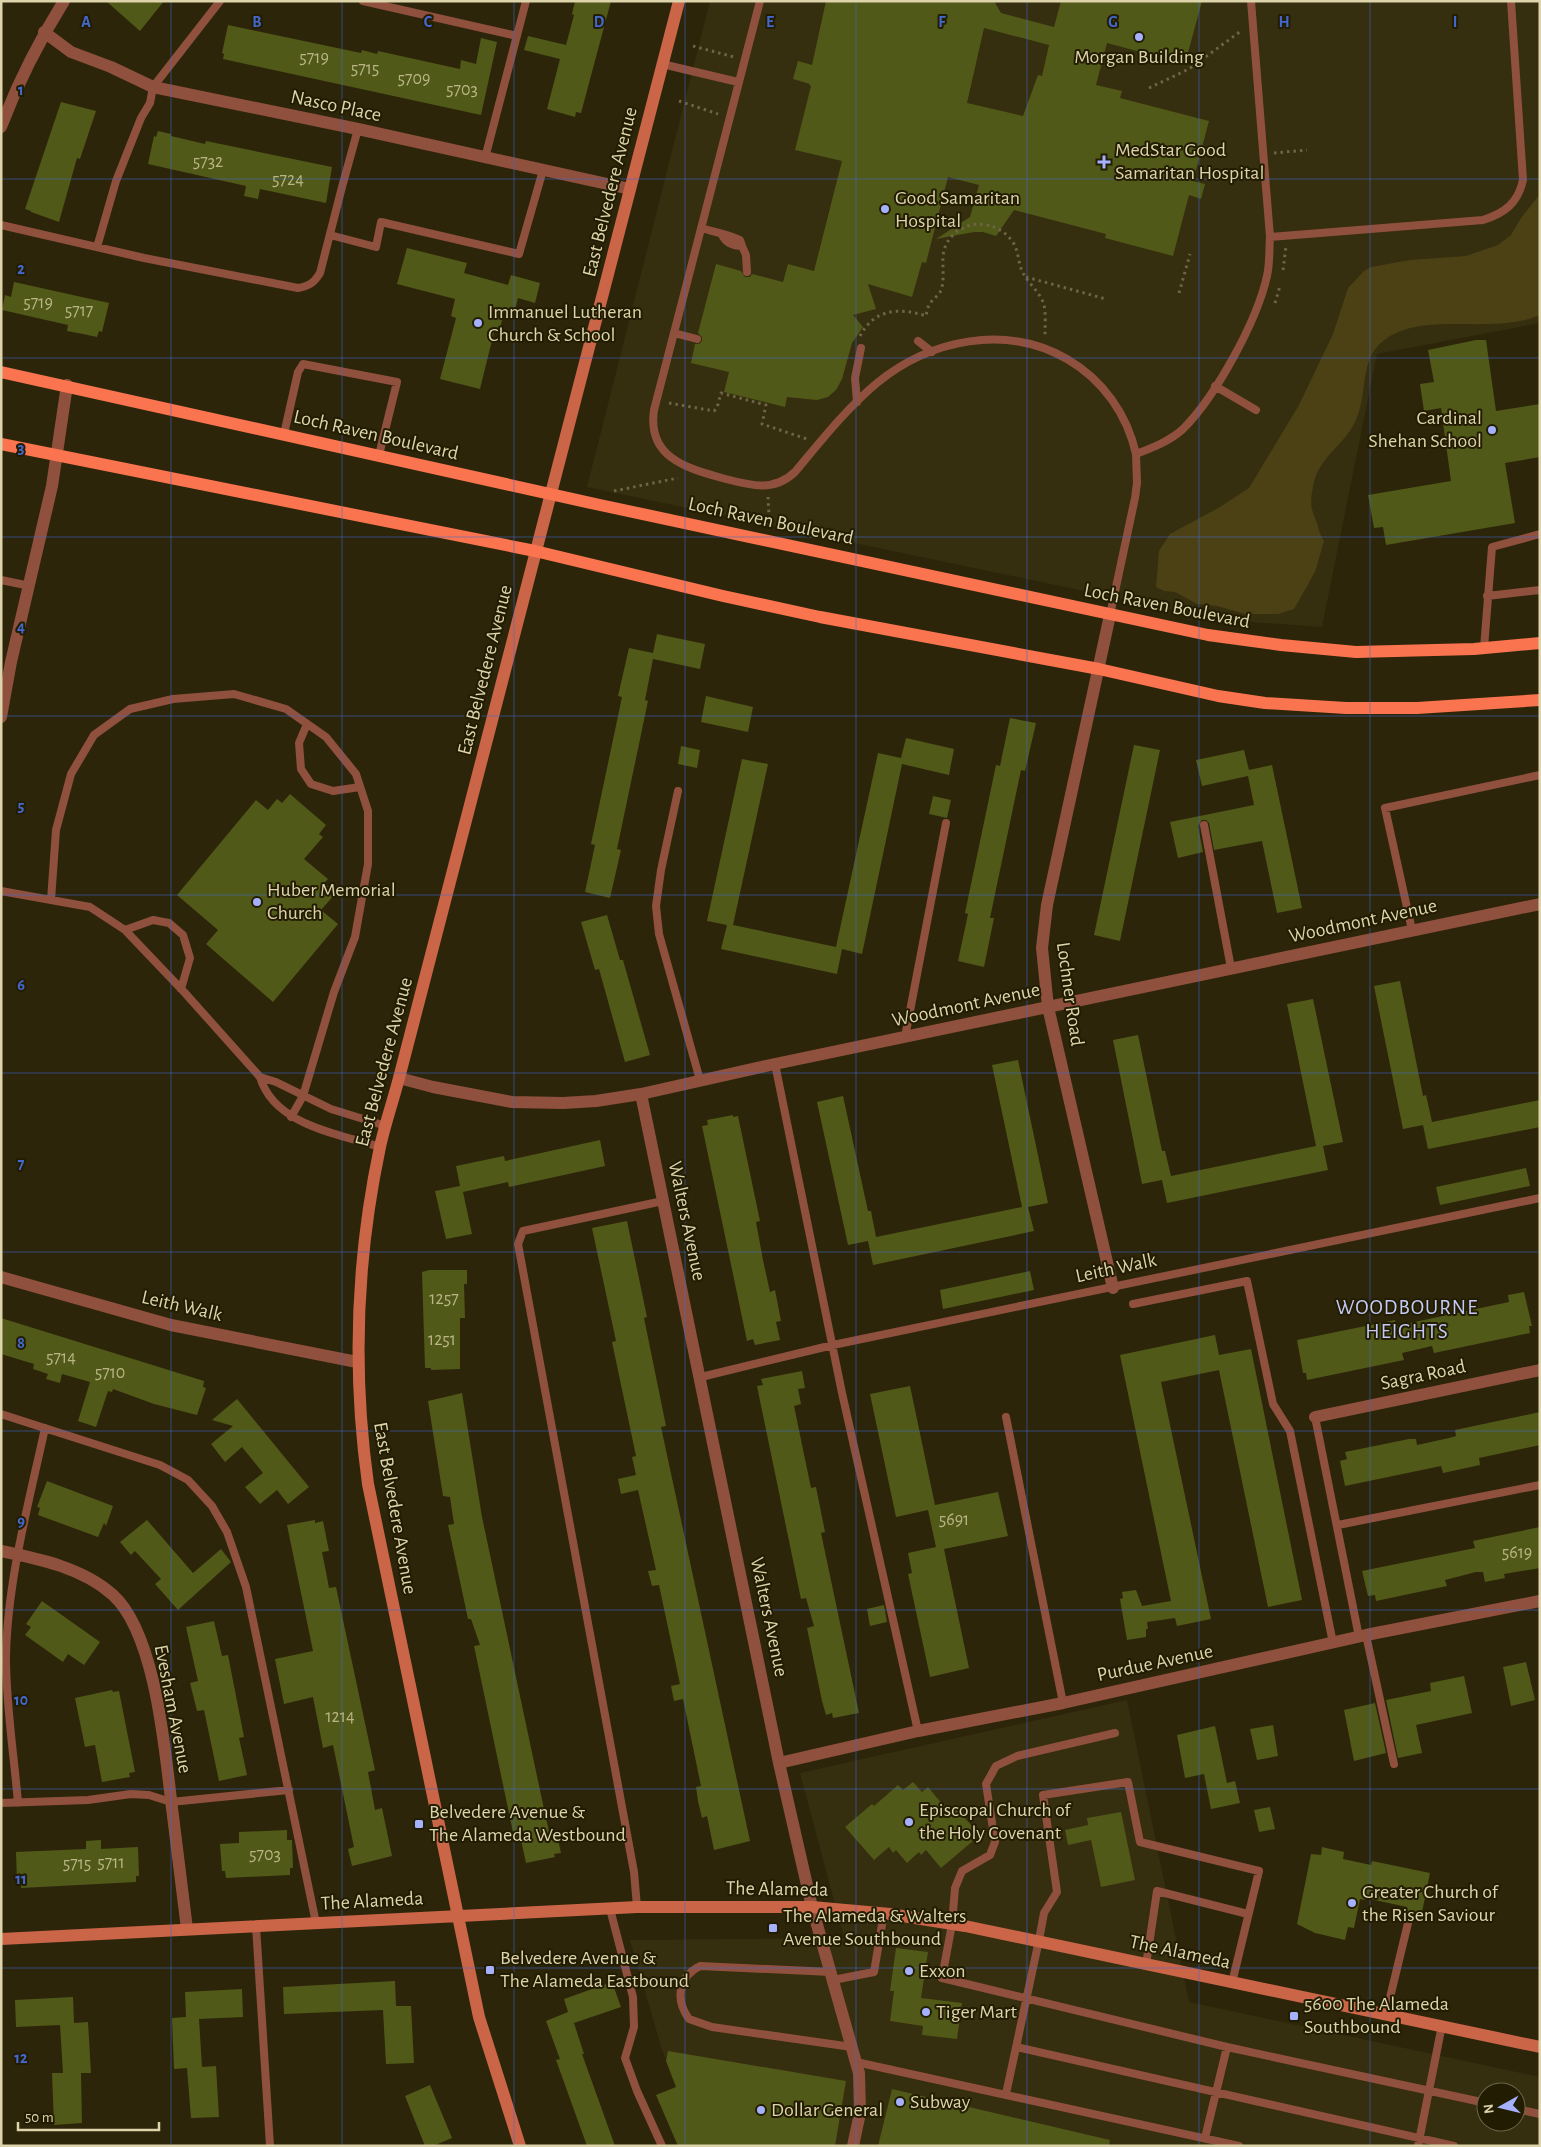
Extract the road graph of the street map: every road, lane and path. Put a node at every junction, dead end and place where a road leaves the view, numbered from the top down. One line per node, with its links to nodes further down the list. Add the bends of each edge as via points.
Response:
1 (64, 1): 10 (street)
2 (220, 1): 16 (lane)
3 (363, 1): 11 (lane)
4 (526, 1): 11 (lane)
5 (678, 1): 14 (main road, East Belvedere Avenue)
6 (760, 1): 13 (lane)
7 (1251, 1): 30 (lane)
8 (1511, 1): 30 (lane, via 1524,180 1513,204 1483,220)
9 (1241, 31): 17 (path, via 1189,69)
10 (44, 32): 16 (street, Nasco Place, via 71,52); 20 (street)
11 (517, 36): 24 (lane)
12 (693, 46): 13 (path)
13 (744, 59): 15 (lane)
14 (662, 64): 15 (lane); 26 (main road, East Belvedere Avenue)
15 (738, 82): 28 (lane)
16 (153, 86): 21 (street, Nasco Place); 31 (lane, via 150,103 116,182)
17 (1148, 88)
18 (679, 101): 19 (path)
19 (719, 114)
20 (1, 127)
21 (358, 129): 24 (street, Nasco Place); 29 (lane)
22 (1307, 150): 23 (path)
23 (1274, 153)
24 (485, 158): 25 (street, Nasco Place)
25 (543, 170): 26 (street, Nasco Place); 29 (lane, via 519,254 380,222 376,247)
26 (630, 189): 61 (main road, East Belvedere Avenue)
27 (1, 225): 31 (lane)
28 (701, 228): 33 (lane, via 722,235 725,241 735,246 742,246); 39 (lane)
29 (330, 234): 31 (lane, via 316,281 298,288)
30 (1270, 237): 47 (lane, via 1262,294 1244,337)
31 (97, 247)
32 (1190, 254): 36 (path)
33 (747, 272)
34 (1025, 277): 37 (path); 40 (path, via 1043,302); 43 (path, via 1018,253 1000,230 982,224 963,227 945,245 943,285 930,303 926,316 907,310 876,316 868,324)
35 (1282, 278): 38 (path)
36 (1179, 293)
37 (1106, 299)
38 (1275, 303)
39 (674, 333): 41 (lane); 48 (lane, via 654,410 653,430 669,457 688,467 757,487 781,481 795,472)
40 (1045, 335)
41 (697, 339)
42 (918, 341): 44 (lane)
43 (859, 345): 48 (lane, via 855,378)
44 (932, 352): 48 (lane, via 891,374); 56 (lane, via 989,338 1015,340 1054,352 1082,369 1104,389 1126,422)
45 (1, 372): 46 (main road, Loch Raven Boulevard)
46 (67, 385): 52 (main road, Loch Raven Boulevard); 58 (street)
47 (1215, 386): 50 (lane); 56 (lane, via 1182,430)
48 (857, 402)
49 (669, 403): 53 (path, via 714,411 721,393 766,405 762,424)
50 (1256, 410)
51 (812, 432): 53 (path)
52 (284, 434): 57 (main road, Loch Raven Boulevard); 57 (lane, via 298,372 303,364 397,382)
53 (807, 439): 55 (path)
54 (1, 444): 58 (main road)
55 (801, 446)
56 (1136, 454): 70 (lane, via 1135,498)
57 (379, 455): 61 (main road, Loch Raven Boulevard)
58 (58, 456): 65 (main road); 67 (street)
59 (682, 480): 60 (path, via 676,477)
60 (607, 493)
61 (551, 494): 65 (main road, East Belvedere Avenue); 70 (main road, Loch Raven Boulevard)
62 (760, 499): 63 (path, via 768,497)
63 (767, 527)
64 (1540, 534): 69 (lane, via 1492,547)
65 (535, 551): 73 (main road, via 810,615); 93 (main road, East Belvedere Avenue)
66 (1, 580): 67 (lane)
67 (30, 586): 75 (street)
68 (1540, 590): 69 (lane)
69 (1487, 596): 72 (lane)
70 (1110, 615): 72 (main road, Loch Raven Boulevard, via 1208,634 1356,652); 73 (street, Lochner Road)
71 (1540, 643): 72 (main road, Loch Raven Boulevard)
72 (1484, 648)
73 (1099, 670): 74 (main road, via 1218,696 1298,706 1417,708); 89 (street, Lochner Road, via 1043,930 1042,956)
74 (1540, 700)
75 (1, 716)
76 (307, 724): 78 (lane, via 326,738 356,774); 78 (lane, via 299,743 301,769 311,784 333,791); 83 (lane, via 286,709 234,694 173,699 130,709 94,734 71,774 56,830)
77 (1540, 775): 86 (lane, via 1386,808)
78 (360, 787): 96 (lane, via 368,811 368,864 355,937 334,992)
79 (678, 790): 94 (lane, via 656,906 659,934)
80 (946, 823): 90 (lane)
81 (1204, 825): 87 (lane)
82 (1, 891): 83 (lane)
83 (51, 900): 85 (lane, via 90,907)
84 (1540, 904): 86 (street, Woodmont Avenue)
85 (126, 930): 88 (lane); 88 (lane, via 153,920 169,923 182,935 190,958)
86 (1412, 930): 87 (street, Woodmont Avenue)
87 (1231, 968): 89 (street, Woodmont Avenue)
88 (181, 989): 92 (lane)
89 (1048, 1006): 90 (street, Woodmont Avenue); 103 (street, Lochner Road)
90 (905, 1037): 91 (street, Woodmont Avenue)
91 (775, 1064): 94 (street, Woodmont Avenue); 105 (lane)
92 (260, 1077): 96 (lane); 97 (lane, via 264,1091)
93 (400, 1078): 95 (street, Woodmont Avenue, via 512,1102 596,1101); 98 (main road, East Belvedere Avenue)
94 (700, 1080): 95 (street, Woodmont Avenue)
95 (641, 1094): 101 (street, Walters Avenue)
96 (303, 1096): 97 (lane); 98 (lane)
97 (291, 1117): 99 (lane)
98 (386, 1126): 99 (main road, East Belvedere Avenue)
99 (380, 1147): 106 (main road, East Belvedere Avenue, via 362,1261)
100 (1540, 1198): 103 (lane, Leith Walk)
101 (663, 1202): 108 (street, Walters Avenue); 129 (lane, via 523,1231 518,1244 634,1872)
102 (1, 1277): 106 (street, Leith Walk, via 171,1325)
103 (1112, 1288): 105 (lane, Leith Walk)
104 (1133, 1304): 119 (lane, via 1247,1281 1273,1404 1290,1431)
105 (833, 1345): 108 (lane, Leith Walk); 121 (lane)
106 (357, 1362): 134 (main road, East Belvedere Avenue, via 368,1484)
107 (1540, 1370): 111 (street, Sagra Road)
108 (700, 1376): 123 (street, Walters Avenue)
109 (1, 1414): 112 (lane)
110 (1006, 1417): 120 (lane)
111 (1314, 1417): 114 (lane)
112 (45, 1428): 116 (lane); 125 (lane, via 160,1465 188,1480 212,1506 227,1532 246,1587)
113 (1540, 1485): 114 (lane)
114 (1338, 1525): 118 (lane)
115 (1, 1551): 116 (street, Evesham Avenue)
116 (19, 1554): 126 (street, Evesham Avenue, via 80,1573 114,1596 127,1612 151,1675); 128 (lane, via 6,1658)
117 (1540, 1601): 118 (street, Purdue Avenue)
118 (1362, 1636): 119 (street, Purdue Avenue); 124 (lane)
119 (1333, 1643): 120 (street, Purdue Avenue)
120 (1062, 1703): 121 (street, Purdue Avenue)
121 (918, 1731): 123 (street, Purdue Avenue)
122 (1115, 1733): 137 (lane, via 1017,1756 996,1766 986,1784 995,1842 990,1855 962,1870 955,1888)
123 (780, 1763): 130 (street, Walters Avenue)
124 (1394, 1764)
125 (289, 1790): 126 (lane); 136 (lane)
126 (171, 1802): 128 (lane, via 131,1794 88,1800); 139 (street, Evesham Avenue)
127 (1, 1803): 128 (lane)
128 (18, 1803)
129 (637, 1907): 130 (main road, The Alameda); 131 (main road, The Alameda)
130 (812, 1907): 132 (main road, The Alameda); 143 (street, Walters Avenue)
131 (610, 1909): 134 (main road, The Alameda); 163 (lane, via 632,1997 634,2027 625,2058)
132 (884, 1913): 137 (main road, The Alameda); 143 (lane, via 874,1972)
133 (1248, 1914): 141 (lane, via 1258,1871 1140,1842 1128,1782 1043,1796 1057,1892 1044,1913); 142 (lane, via 1157,1891); 144 (lane)
134 (459, 1916): 136 (main road, The Alameda); 162 (main road, East Belvedere Avenue, via 480,2017)
135 (1408, 1920): 146 (lane)
136 (316, 1923): 138 (main road, The Alameda)
137 (952, 1924): 141 (main road, The Alameda); 145 (lane, via 942,1978)
138 (256, 1926): 139 (main road, The Alameda); 161 (lane)
139 (187, 1929): 140 (main road, The Alameda)
140 (1, 1939)
141 (1040, 1940): 142 (main road, The Alameda); 145 (lane)
142 (1146, 1964): 144 (main road, The Alameda)
143 (832, 1976): 148 (street, Walters Avenue); 148 (lane, via 700,1966 690,1971 682,1982 682,2004 689,2019 712,2027)
144 (1232, 1983): 146 (main road, The Alameda)
145 (1026, 2000): 149 (lane); 150 (lane)
146 (1386, 2014): 147 (main road, The Alameda)
147 (1442, 2025): 151 (main road, The Alameda); 153 (lane)
148 (852, 2047): 152 (street, Walters Avenue)
149 (1016, 2047): 154 (lane); 155 (lane)
150 (1227, 2047): 153 (lane); 154 (lane)
151 (1540, 2047)
152 (856, 2062): 155 (lane); 164 (street, Walters Avenue, via 861,2092)
153 (1429, 2090): 156 (lane); 160 (lane)
154 (1216, 2092): 159 (lane); 160 (lane)
155 (1006, 2094): 159 (lane)
156 (1476, 2101)
157 (1526, 2111): 158 (lane)
158 (1540, 2114)
159 (1206, 2138): 165 (lane)
160 (1419, 2142): 166 (lane)
161 (270, 2146)
162 (520, 2146)
163 (662, 2146)
164 (853, 2146)
165 (1239, 2146)
166 (1454, 2146)

